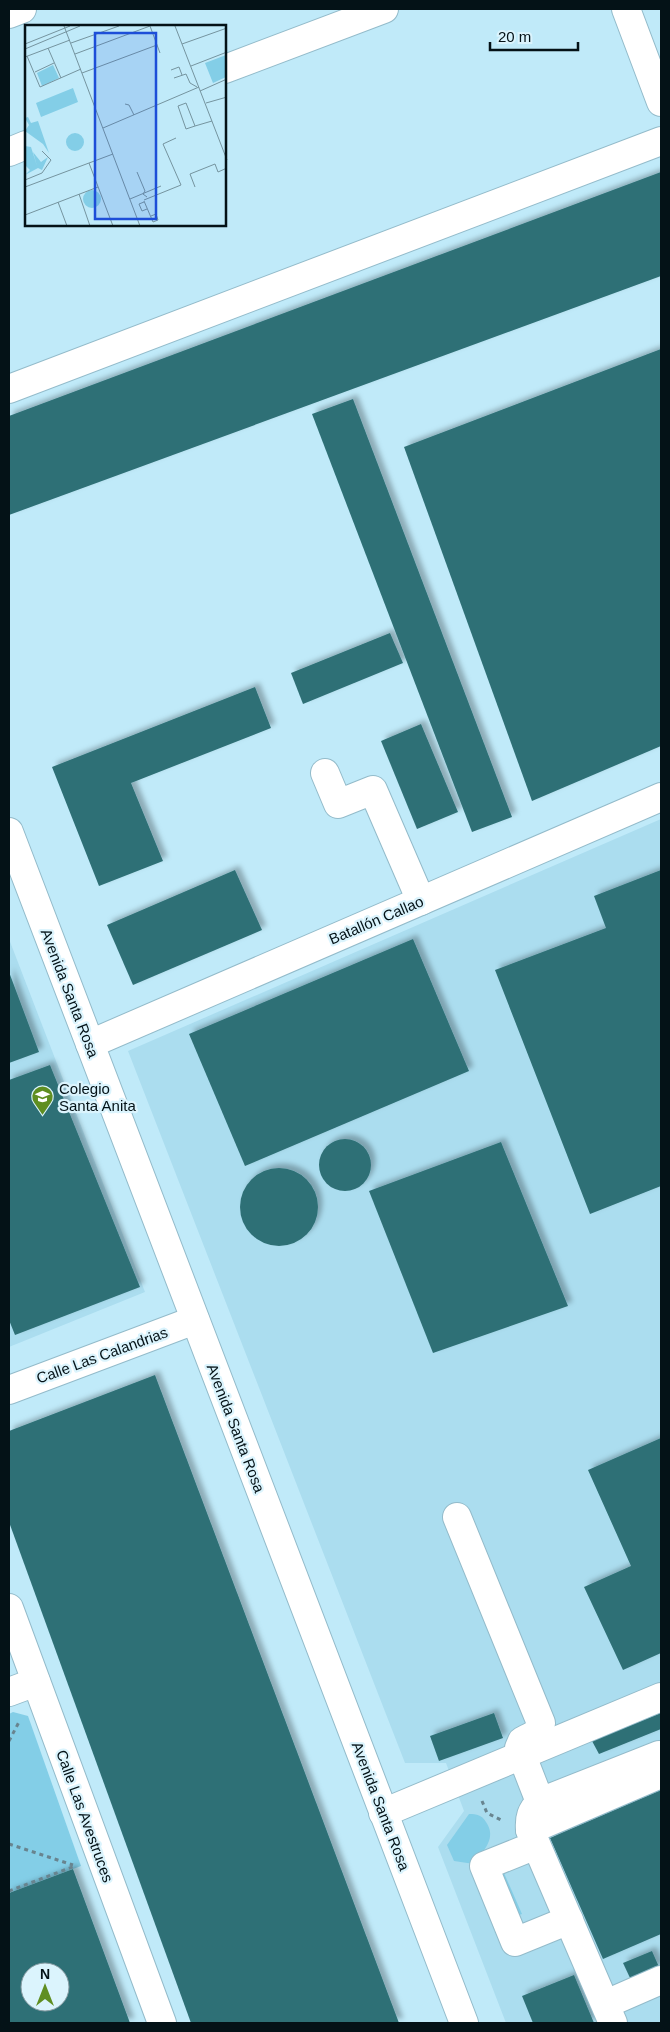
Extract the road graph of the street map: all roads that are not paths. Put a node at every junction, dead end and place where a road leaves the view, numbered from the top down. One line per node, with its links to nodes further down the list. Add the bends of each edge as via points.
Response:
1 (22, 9): 4 (street)
2 (384, 9): 5 (street)
3 (626, 9): 6 (street)
4 (9, 14)
5 (226, 69)
6 (661, 102)
7 (661, 141): 10 (street)
8 (25, 145): 9 (street)
9 (9, 152)
10 (9, 389)
11 (325, 774): 14 (street, via 338,804 372,790)
12 (661, 797): 14 (street, Batallón Callao)
13 (9, 832): 15 (street, Avenida Santa Rosa)
14 (421, 901): 15 (street, Batallón Callao)
15 (90, 1044): 16 (street, Avenida Santa Rosa)
16 (195, 1320): 17 (street, Calle Las Calandrias); 26 (street, Avenida Santa Rosa)
17 (9, 1390)
18 (457, 1518): 23 (street, via 541,1723 536,1734 522,1741 519,1748)
19 (9, 1608): 20 (street, Calle Las Avestruces)
20 (36, 1682): 21 (street); 31 (street, Calle Las Avestruces)
21 (9, 1692)
22 (661, 1697): 23 (street)
23 (521, 1756): 25 (street); 26 (street)
24 (660, 1764): 25 (street); 27 (street)
25 (540, 1802): 27 (street, via 529,1820)
26 (383, 1812): 32 (street, Avenida Santa Rosa)
27 (533, 1838): 28 (street); 28 (street, via 484,1866 515,1942)
28 (569, 1920): 30 (street)
29 (661, 1980): 30 (street)
30 (610, 2014)
31 (162, 2023)
32 (464, 2023)

